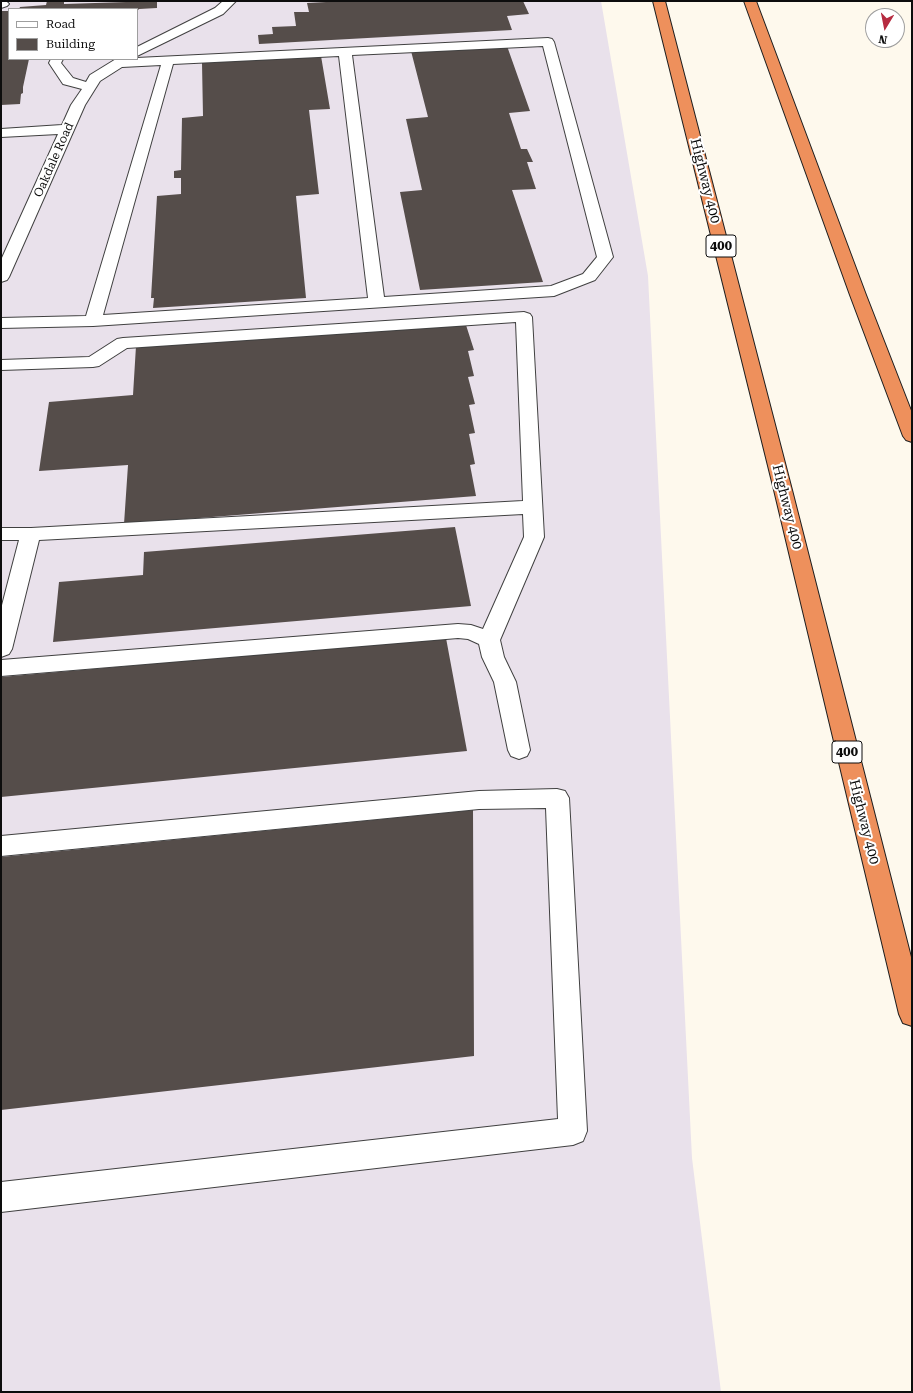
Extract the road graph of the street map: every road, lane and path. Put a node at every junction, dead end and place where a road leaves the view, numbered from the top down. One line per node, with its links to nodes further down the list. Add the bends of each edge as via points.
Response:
1 (230, 1): 4 (street, via 219,11)
2 (659, 1): 27 (highway, Highway 400 / 400)
3 (750, 1): 17 (highway)
4 (138, 52)
5 (345, 52): 8 (street); 13 (street); 13 (street, via 548,42 605,257 589,277 554,291)
6 (56, 60): 9 (street, via 55,63 68,82)
7 (123, 61): 8 (street); 9 (street, Oakdale Road, via 95,78)
8 (168, 61): 14 (street)
9 (89, 87): 10 (street, Oakdale Road)
10 (68, 129): 11 (street); 12 (street, Oakdale Road)
11 (1, 133)
12 (1, 276)
13 (377, 303): 14 (street)
14 (92, 321): 15 (street)
15 (1, 323)
16 (1, 365): 18 (street, via 93,362 123,343 524,317)
17 (912, 436)
18 (533, 507): 20 (street); 22 (street, via 534,536)
19 (1, 534): 20 (street)
20 (31, 534): 21 (street)
21 (10, 584): 23 (street)
22 (488, 640): 24 (street, via 471,632 458,631); 25 (street, via 505,682)
23 (1, 649)
24 (1, 668)
25 (519, 750)
26 (1, 846): 28 (street, via 479,800 557,798 573,1131)
27 (912, 1014)
28 (1, 1197)

